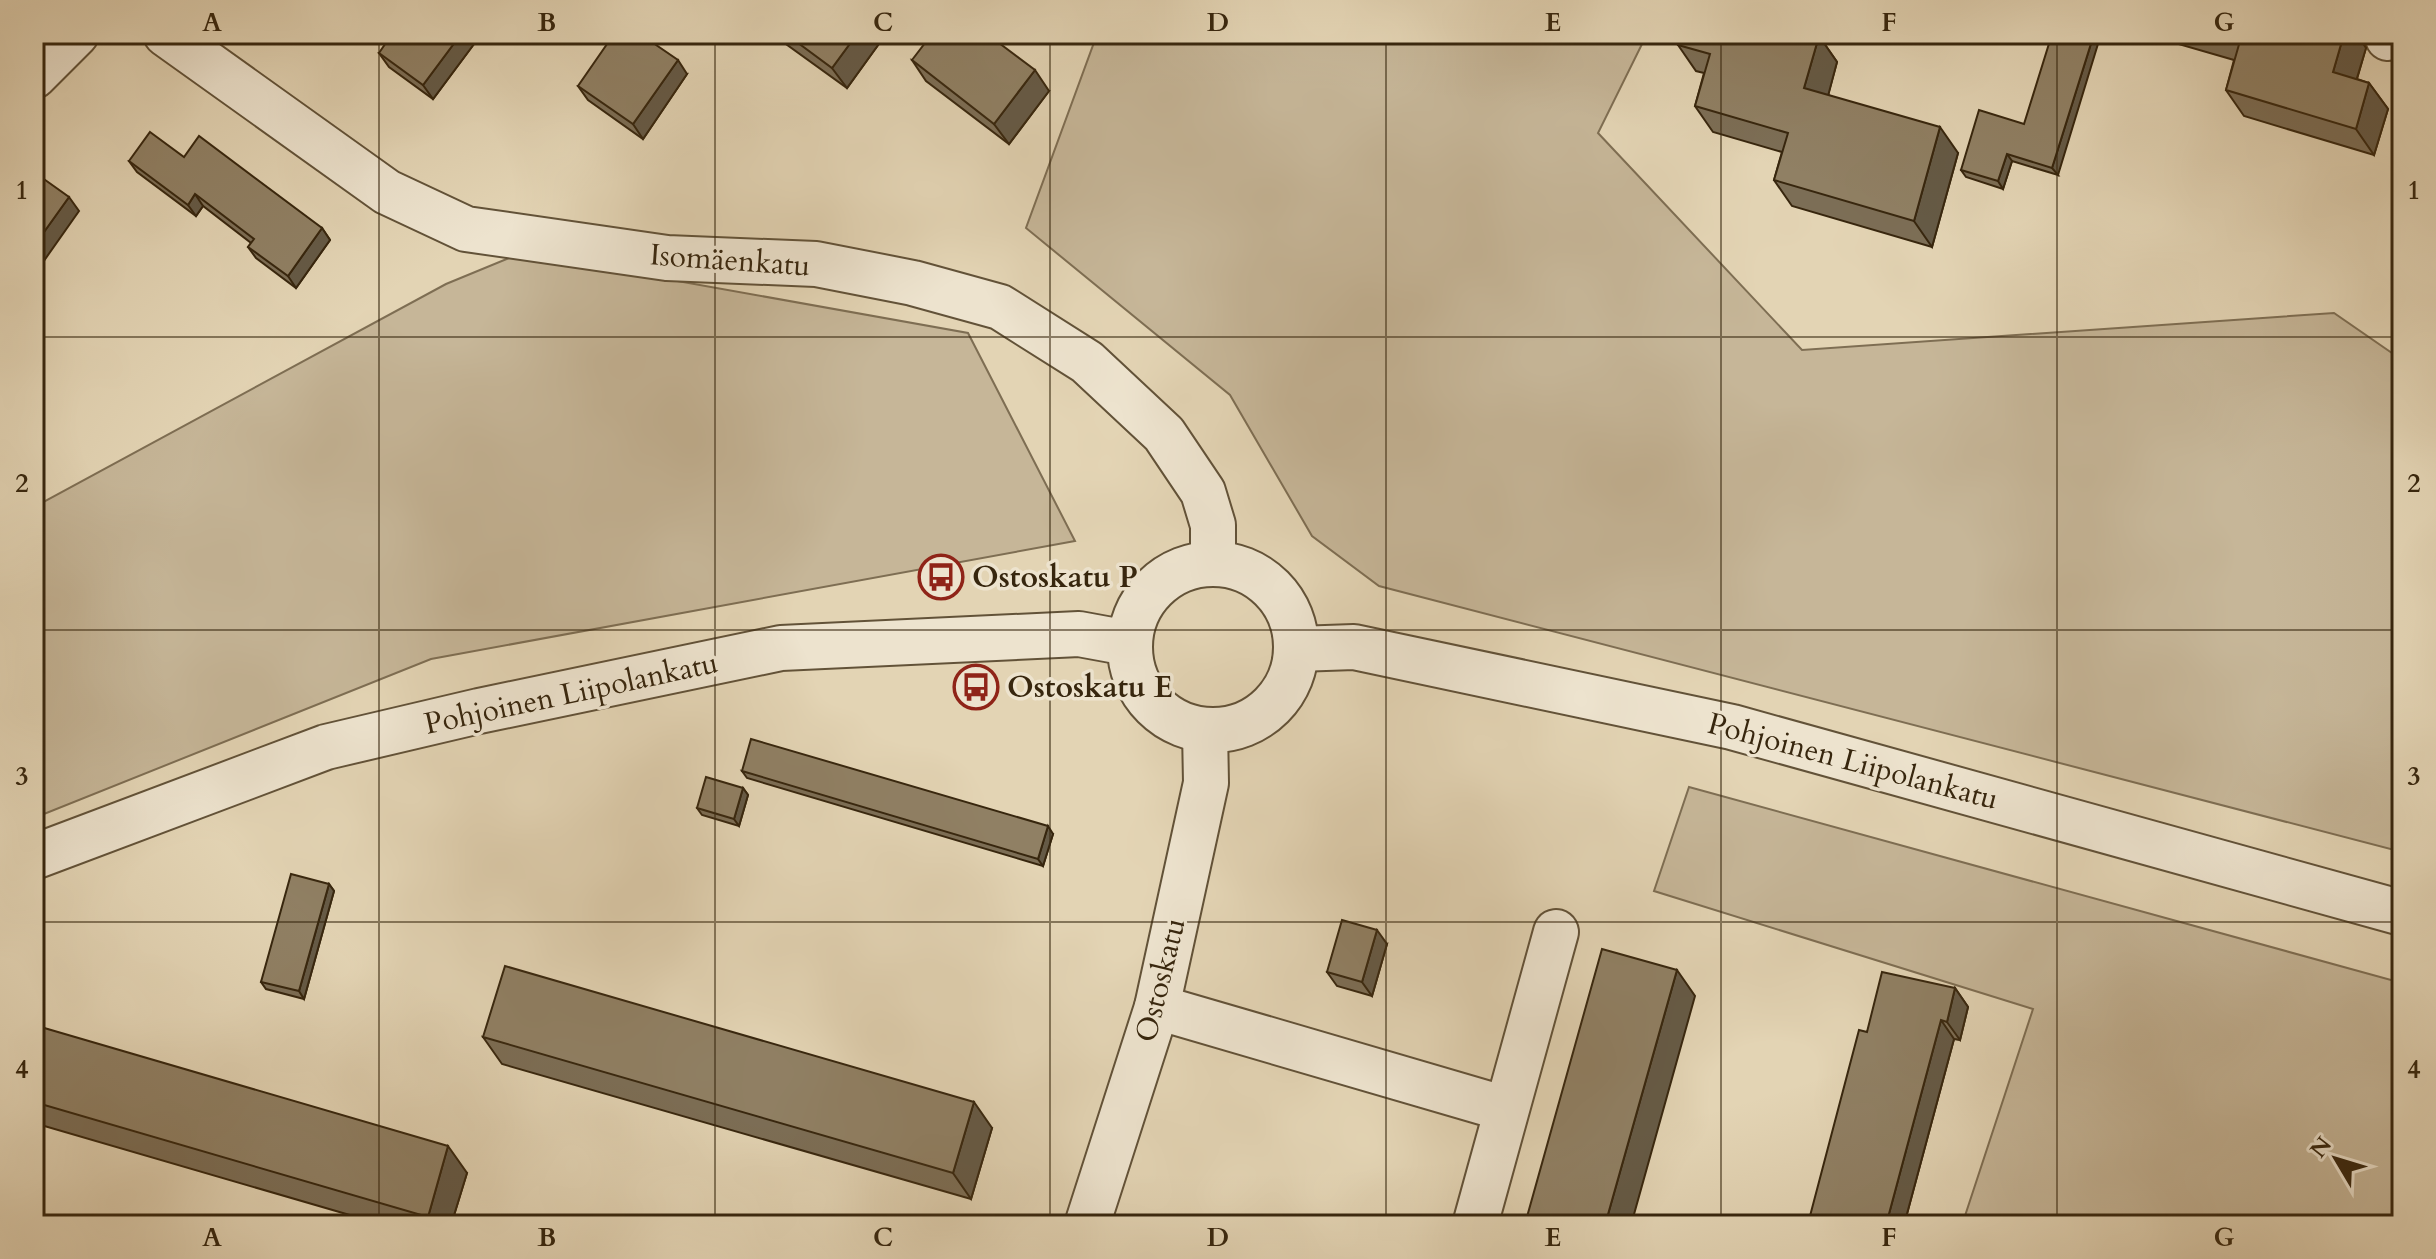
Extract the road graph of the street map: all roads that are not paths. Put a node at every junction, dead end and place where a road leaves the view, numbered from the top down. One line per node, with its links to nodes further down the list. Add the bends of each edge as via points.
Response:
1 (76, 34): 3 (street)
2 (166, 34): 4 (street, Isomäenkatu, via 387,192 466,229 667,258 816,264 1000,307 1087,362 1164,434 1203,492 1213,525)
3 (34, 76)
4 (1213, 562): 5 (street, via 1177,570 1140,603); 6 (street, via 1252,572 1269,584 1287,607)
5 (1128, 643): 7 (street, via 1132,672 1152,706 1176,723); 8 (street, Pohjoinen Liipolankatu, via 1079,634 781,648 326,747)
6 (1297, 649): 7 (street, via 1287,685 1269,708 1234,728); 9 (street, Pohjoinen Liipolankatu, via 1354,647 1732,727)
7 (1205, 730): 11 (street, Ostoskatu, via 1206,783)
8 (34, 857)
9 (2402, 913)
10 (1556, 932): 12 (street)
11 (1157, 1007): 12 (street); 13 (street, Ostoskatu)
12 (1506, 1109): 14 (street)
13 (1087, 1225)
14 (1475, 1225)

